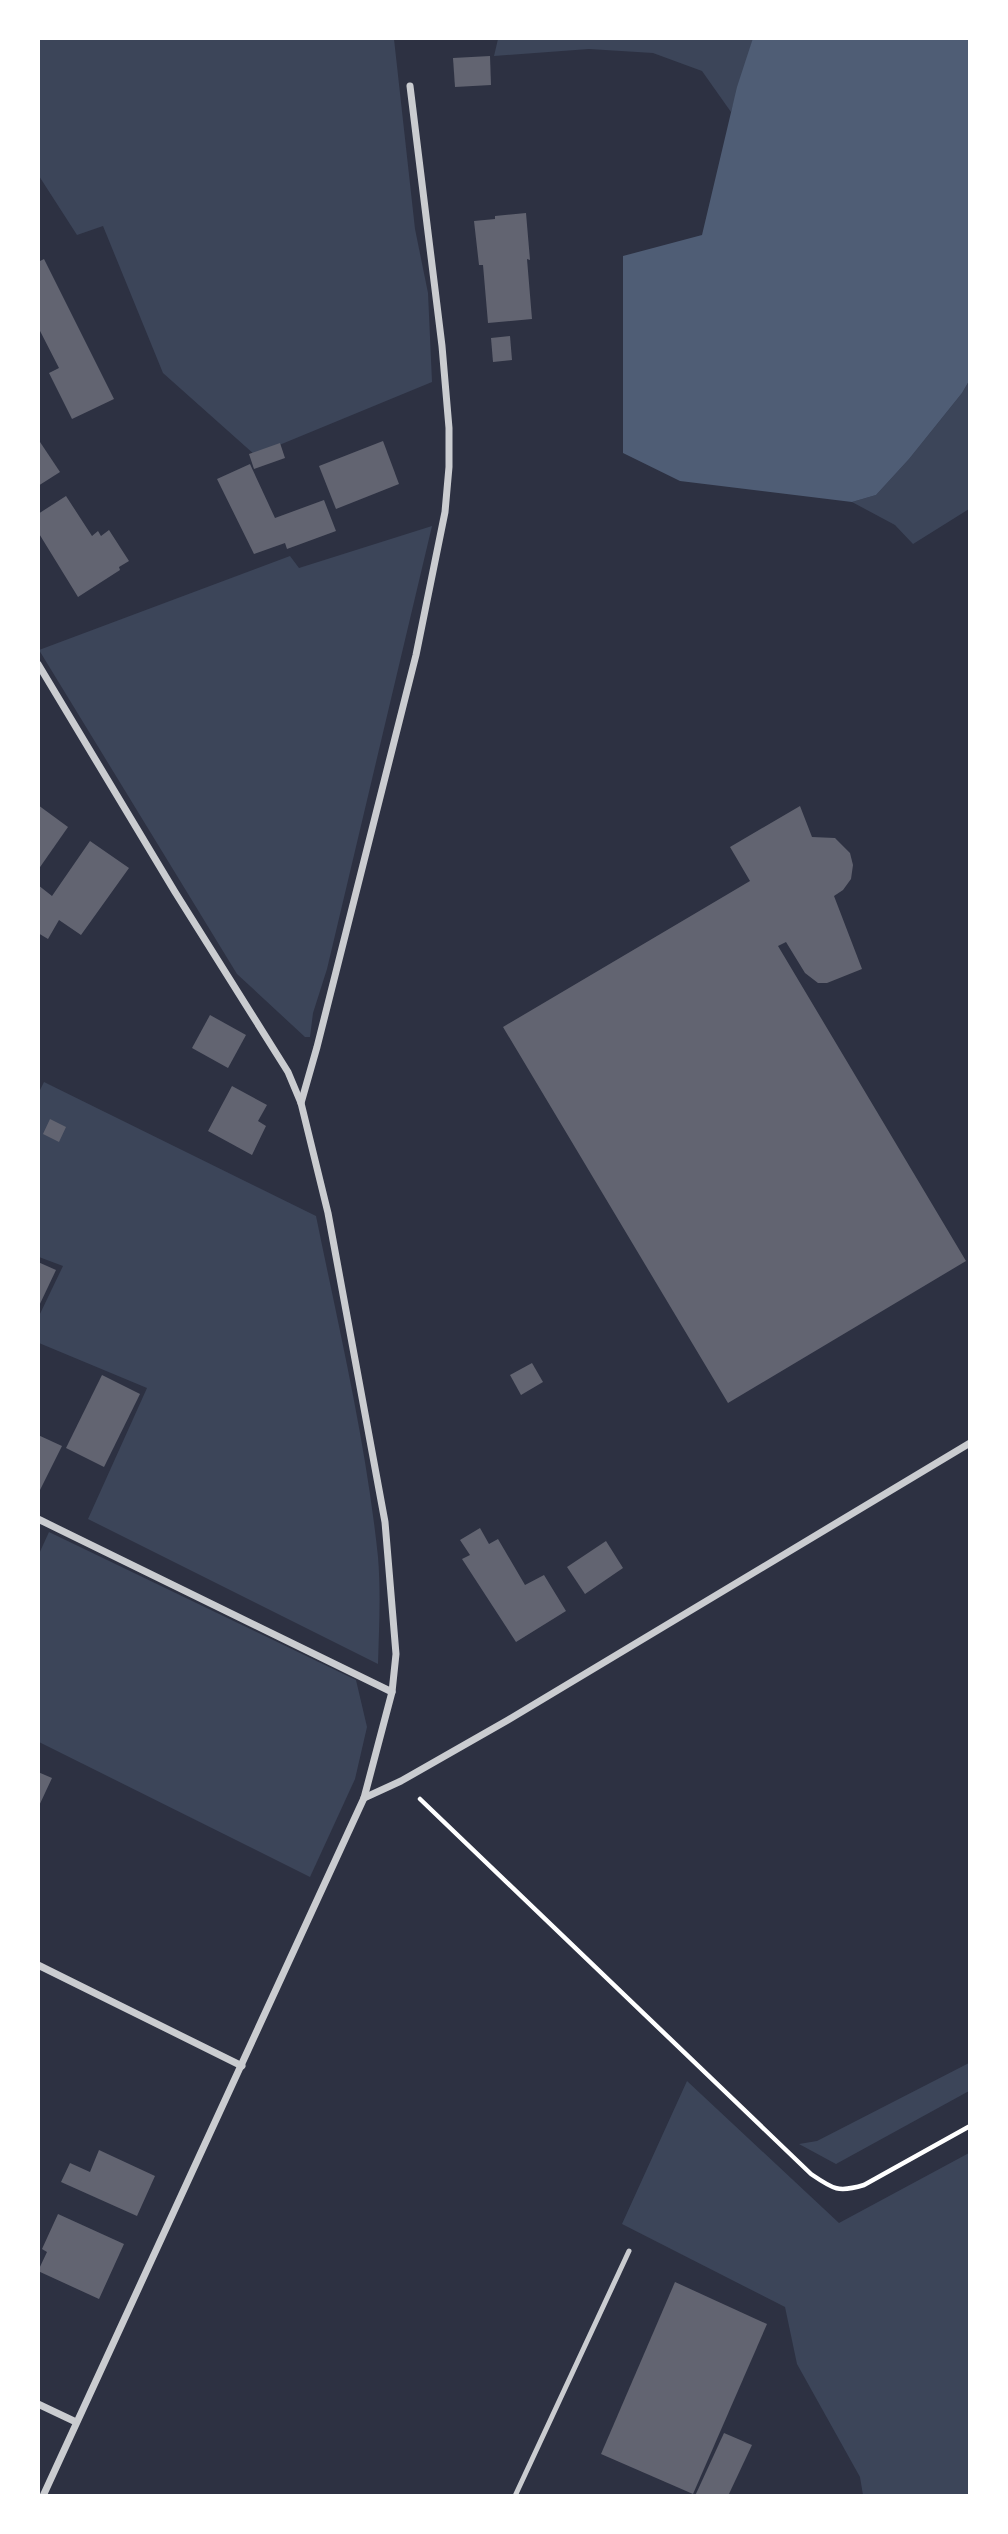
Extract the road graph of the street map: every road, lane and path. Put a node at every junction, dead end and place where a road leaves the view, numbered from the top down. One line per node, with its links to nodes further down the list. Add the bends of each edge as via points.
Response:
1 (410, 86): 3 (street, via 442,346 449,428 446,500 416,655)
2 (38, 664): 3 (street, via 288,1072)
3 (300, 1103): 6 (street, via 328,1213 384,1522 396,1654)
4 (970, 1443): 7 (street)
5 (38, 1519): 6 (street)
6 (392, 1692): 8 (street)
7 (401, 1781): 8 (street); 11 (path, via 811,2174 832,2189 846,2191 864,2185)
8 (364, 1798): 10 (street)
9 (38, 1965): 10 (street)
10 (242, 2066): 14 (street)
11 (970, 2126)
12 (629, 2251): 16 (lane)
13 (38, 2404): 14 (street)
14 (76, 2422): 15 (street)
15 (43, 2496)
16 (515, 2496)

